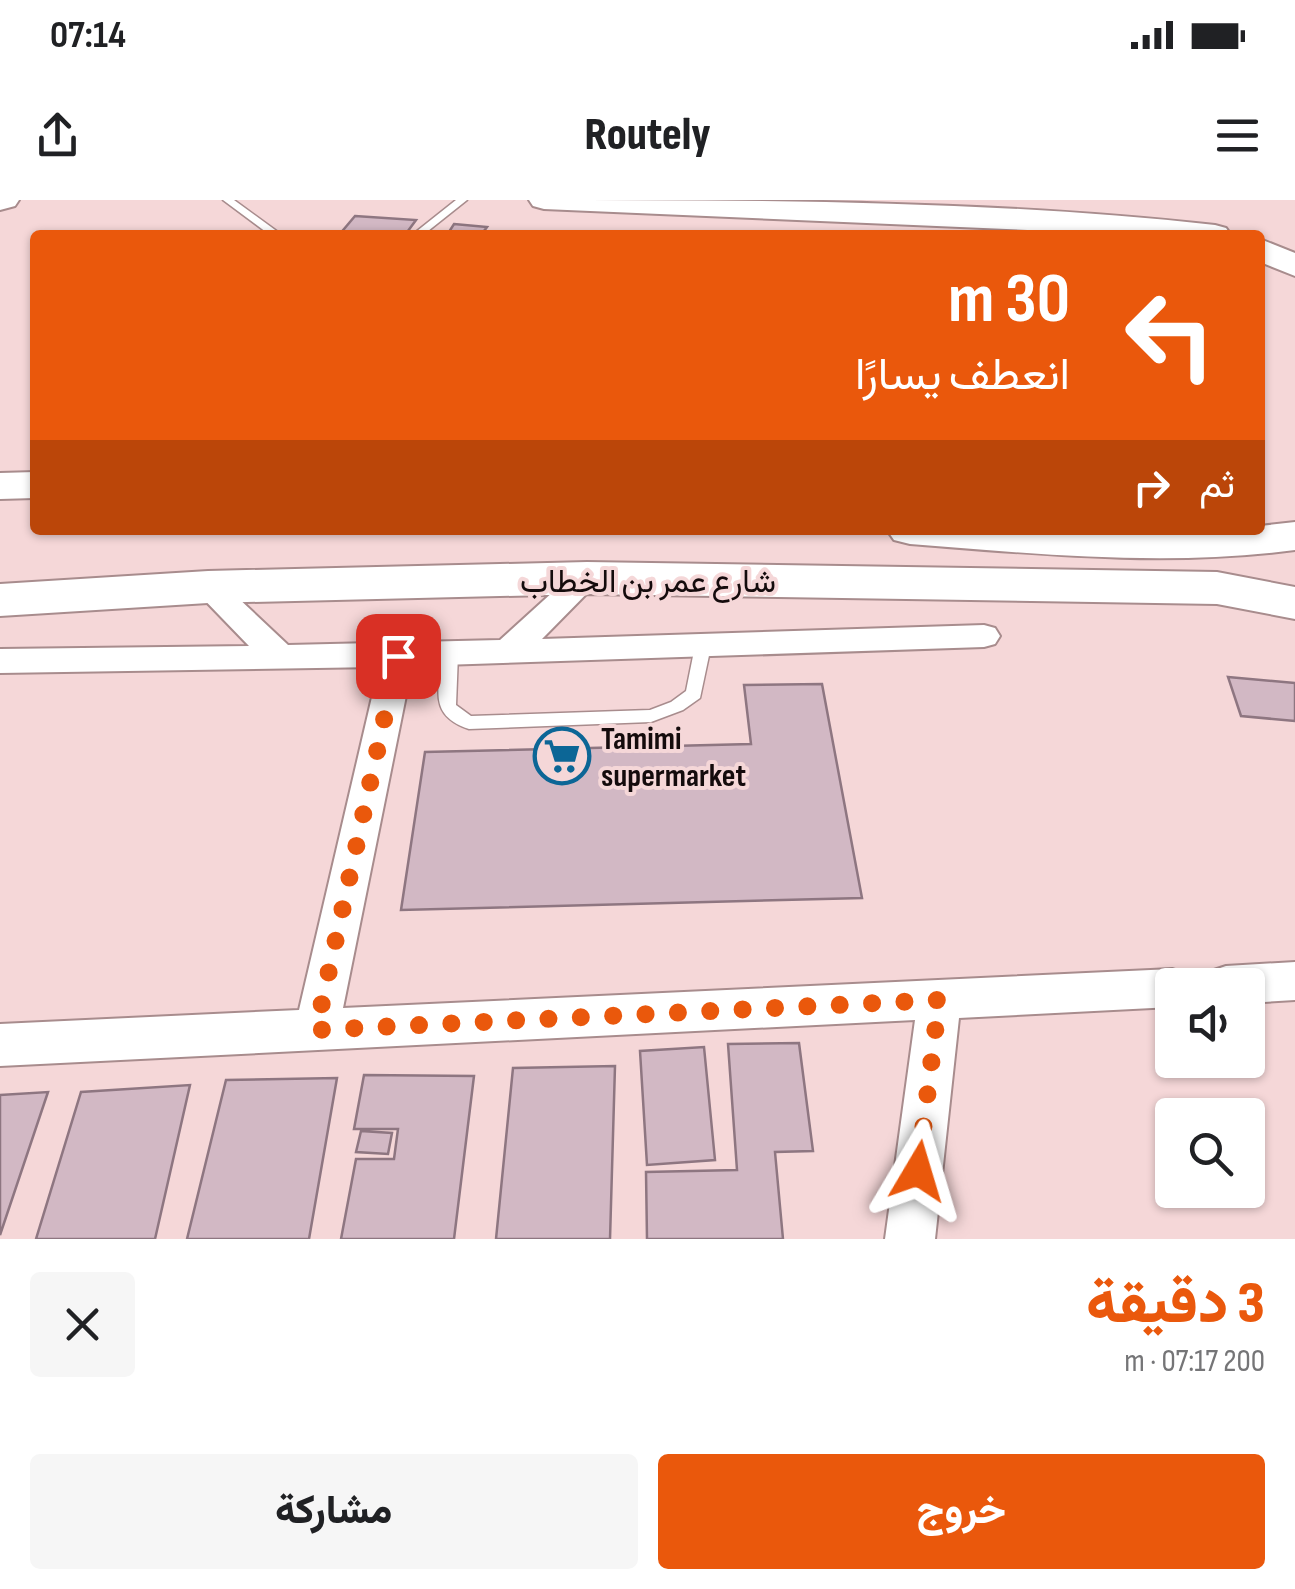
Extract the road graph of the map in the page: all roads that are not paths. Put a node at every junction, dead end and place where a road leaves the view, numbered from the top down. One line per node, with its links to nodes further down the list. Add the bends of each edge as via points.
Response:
1 (228, 200): 6 (lane)
2 (462, 200): 7 (lane)
3 (544, 200): 5 (main road)
4 (1234, 204): 5 (main road, via 1202,213)
5 (901, 213): 8 (main road)
6 (270, 230)
7 (423, 230)
8 (1177, 230)
9 (1265, 252): 10 (main road)
10 (1295, 266)
11 (0, 486): 12 (main road)
12 (30, 486)
13 (993, 535): 14 (main road, via 1143,544)
14 (1282, 542)
15 (587, 578): 16 (main road, شارع عمر بن الخطاب); 17 (main road, شارع عمر بن الخطاب, via 1198,588); 21 (street)
16 (208, 587): 18 (main road, شارع عمر بن الخطاب); 24 (street)
17 (1282, 596)
18 (0, 600)
19 (984, 636): 20 (street)
20 (703, 646): 21 (street); 22 (lane, via 694,694 651,716 487,722 468,722 447,706)
21 (508, 652): 22 (street)
22 (450, 654): 23 (street)
23 (398, 656): 24 (street); 30 (street)
24 (280, 657): 25 (street)
25 (0, 661)
26 (1295, 981): 27 (street)
27 (1265, 983)
28 (1155, 989): 29 (street)
29 (939, 1000): 30 (street); 32 (street)
30 (316, 1030): 31 (street)
31 (0, 1045)
32 (910, 1239)

